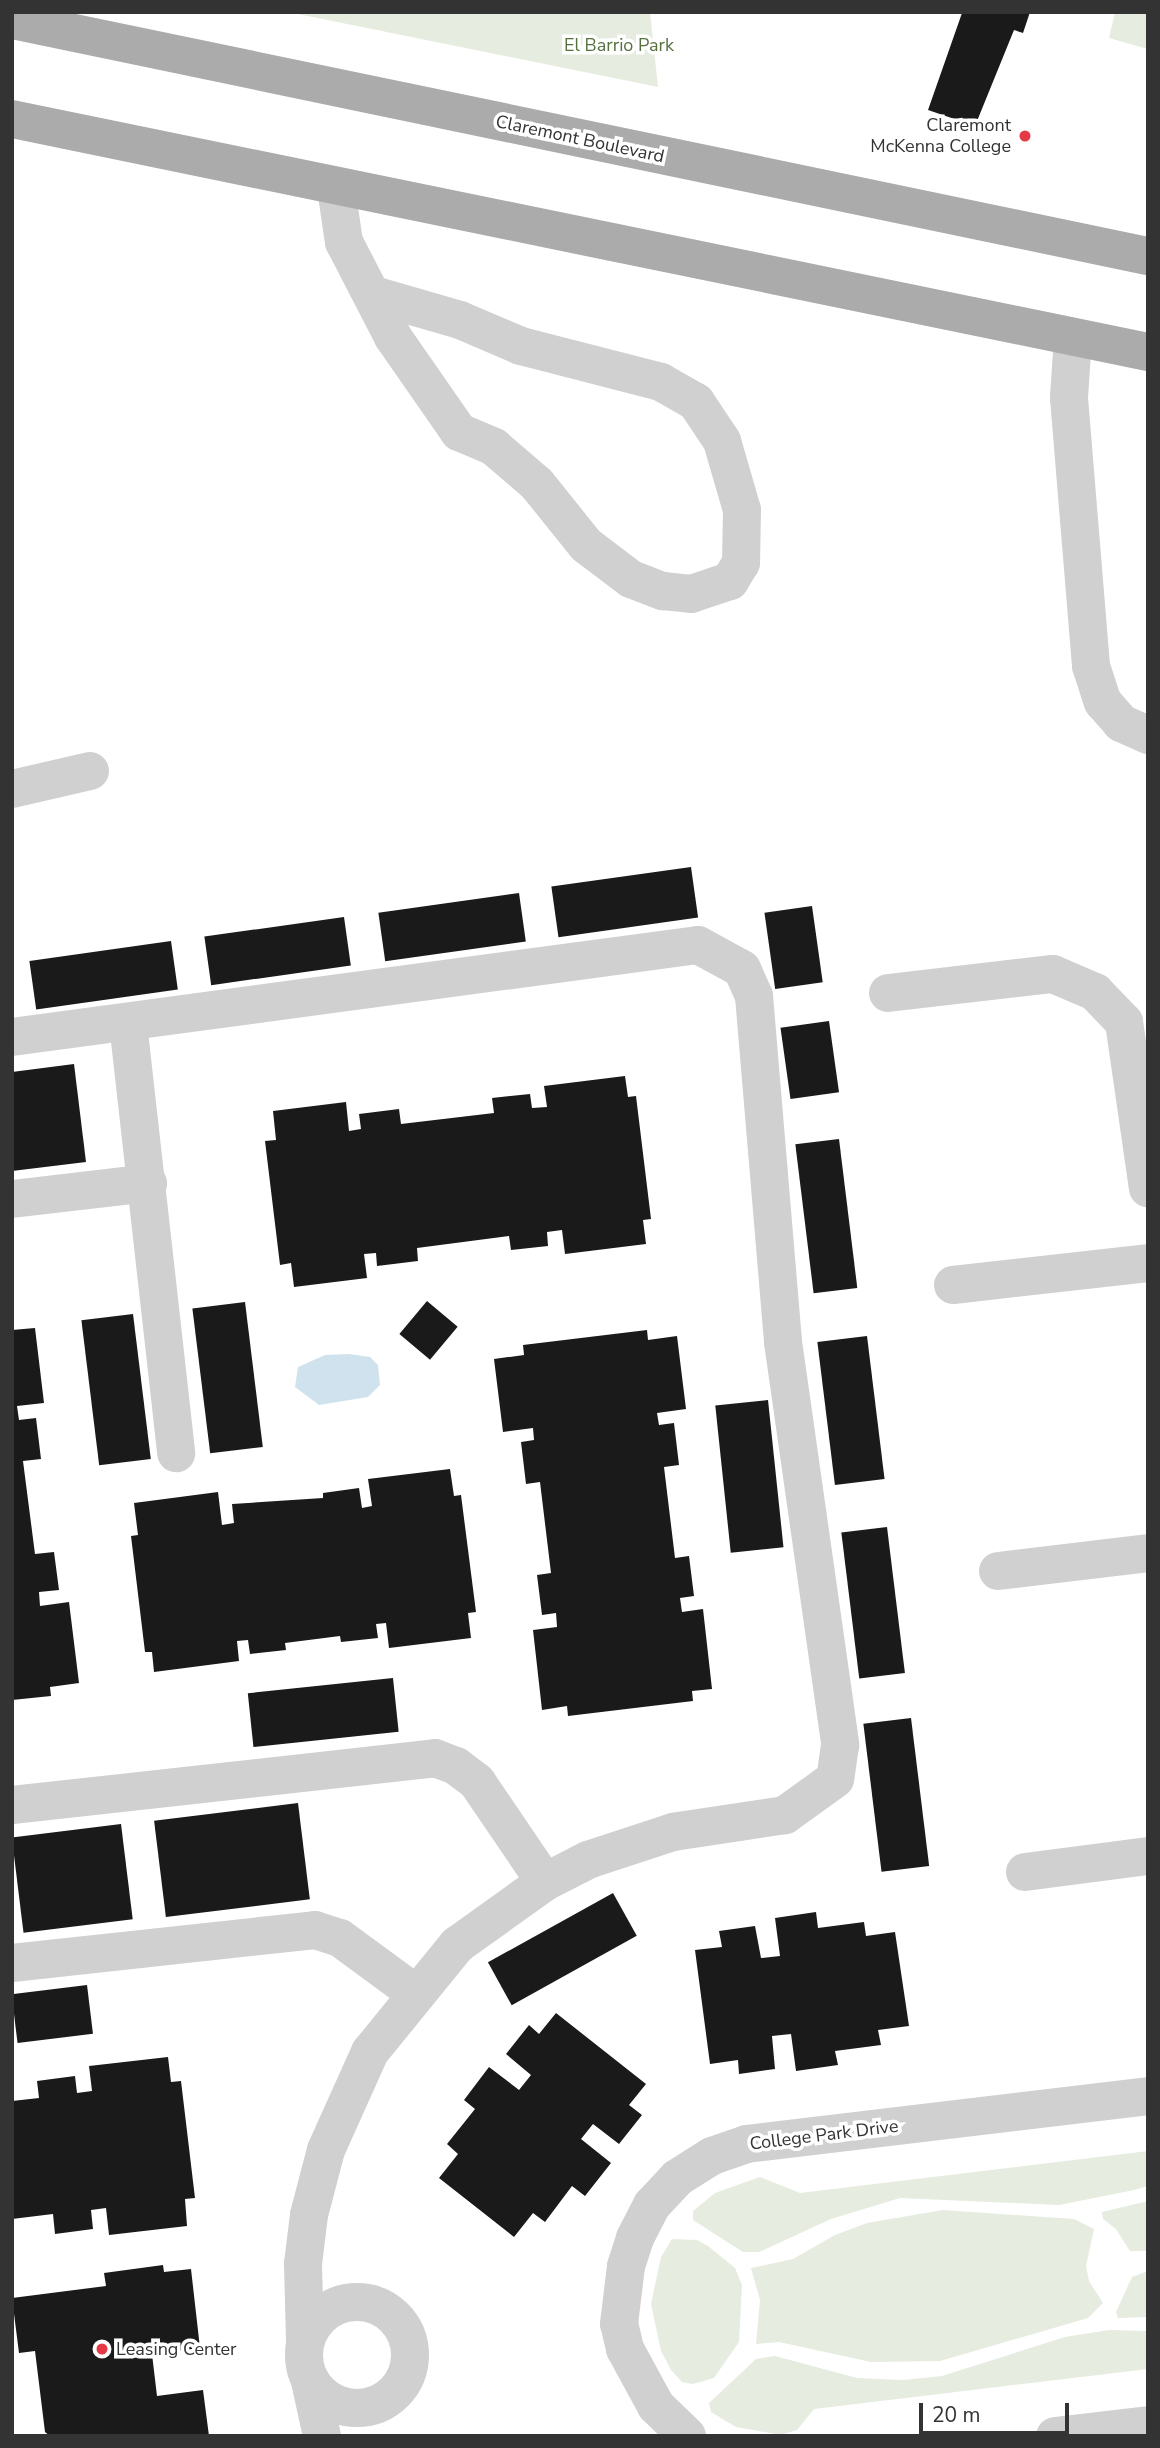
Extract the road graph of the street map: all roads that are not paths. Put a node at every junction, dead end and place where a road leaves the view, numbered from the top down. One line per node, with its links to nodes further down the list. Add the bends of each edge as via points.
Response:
1 (12, 20): 4 (main road, Claremont Boulevard)
2 (12, 119): 3 (main road)
3 (336, 188): 5 (street, via 344,242); 6 (main road)
4 (1148, 256)
5 (374, 295): 5 (street, via 393,337 439,409 459,432 494,447 537,484 586,545 631,579 663,592 691,594 730,581 741,563 742,510 722,441 696,402 661,382 520,346 460,320)
6 (1073, 337): 7 (main road); 8 (street, via 1069,398 1091,666 1103,702 1121,723)
7 (1148, 352)
8 (1148, 735)
9 (90, 771): 10 (street)
10 (12, 789)
11 (888, 993): 14 (street, via 1053,974 1095,992 1124,1022)
12 (128, 1023): 13 (street); 15 (street); 26 (street, via 698,945 742,969 754,996 783,1342 841,1745 835,1779 785,1815 673,1832 588,1860)
13 (12, 1037)
14 (1141, 1090): 16 (street)
15 (148, 1183): 17 (street); 20 (street)
16 (1148, 1188)
17 (12, 1199)
18 (1148, 1263): 19 (street)
19 (953, 1285)
20 (176, 1453)
21 (1148, 1552): 22 (street)
22 (998, 1571)
23 (12, 1805): 26 (street, via 435,1758 477,1782)
24 (1148, 1856): 25 (street)
25 (1025, 1872)
26 (545, 1882): 28 (street, via 457,1945)
27 (12, 1962): 28 (street, via 315,1930 340,1938)
28 (415, 1993): 30 (street, via 370,2052 326,2150 309,2215 303,2264)
29 (1148, 2096): 34 (street, College Park Drive, via 746,2144 712,2156 677,2178 652,2205 635,2238 623,2279 618,2324 625,2349 656,2406)
30 (305, 2340): 31 (street, via 303,2362); 31 (street, via 314,2322 330,2308 361,2303 390,2312 404,2329 409,2349 409,2370 399,2388 383,2402 363,2408 342,2407 324,2397)
31 (310, 2381): 33 (street)
32 (1148, 2424): 35 (street)
33 (322, 2436)
34 (687, 2436)
35 (1055, 2436)

